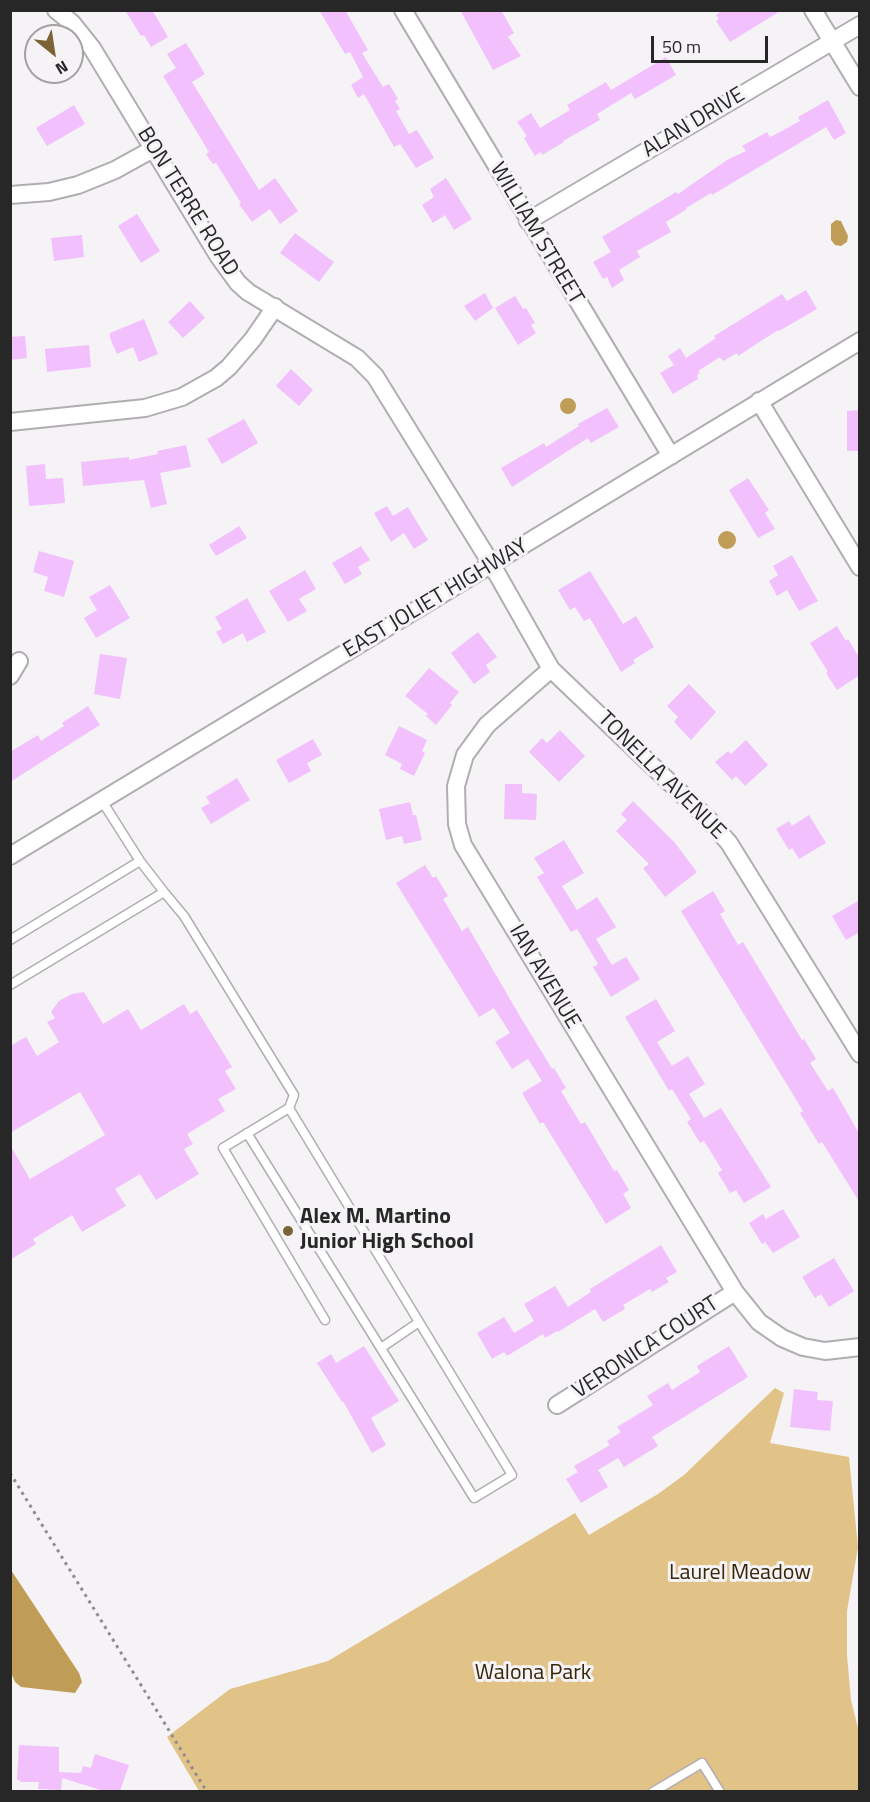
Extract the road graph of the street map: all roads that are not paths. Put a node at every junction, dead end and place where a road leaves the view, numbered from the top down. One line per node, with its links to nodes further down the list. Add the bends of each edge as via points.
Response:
1 (56, 10): 7 (street, BON TERRE ROAD, via 92,48)
2 (403, 10): 9 (street, WILLIAM STREET)
3 (813, 10): 5 (street)
4 (860, 25): 5 (street, ALAN DRIVE)
5 (832, 42): 6 (street); 9 (street, ALAN DRIVE)
6 (860, 87)
7 (153, 149): 8 (street, via 78,184 49,192); 10 (street, BON TERRE ROAD, via 227,269 248,292)
8 (10, 195)
9 (528, 221): 14 (street, WILLIAM STREET)
10 (275, 307): 13 (street, via 229,367 182,397 145,408); 15 (street, BON TERRE ROAD, via 357,358 375,376)
11 (860, 341): 12 (street, EAST JOLIET HIGHWAY)
12 (759, 401): 14 (street, EAST JOLIET HIGHWAY); 16 (street)
13 (10, 422)
14 (671, 456): 15 (street, EAST JOLIET HIGHWAY)
15 (492, 565): 18 (street, TONELLA AVENUE); 20 (street, EAST JOLIET HIGHWAY)
16 (860, 567)
17 (19, 661): 19 (street)
18 (551, 669): 26 (street, TONELLA AVENUE, via 710,820 729,843); 29 (street, IAN AVENUE, via 487,725 465,755 456,786 463,845)
19 (10, 676)
20 (102, 801): 21 (street, EAST JOLIET HIGHWAY); 22 (lane)
21 (10, 856)
22 (140, 861): 23 (lane); 24 (lane)
23 (164, 892): 25 (lane); 27 (lane, via 184,916 294,1095)
24 (10, 940)
25 (10, 985)
26 (860, 1054)
27 (289, 1108): 28 (lane); 31 (lane)
28 (247, 1133): 30 (lane, via 223,1148); 33 (lane)
29 (735, 1292): 32 (street, IAN AVENUE, via 759,1322 782,1338 825,1351); 34 (street, VERONICA COURT)
30 (325, 1320)
31 (419, 1322): 33 (lane); 33 (lane, via 512,1475 474,1498)
32 (860, 1347)
33 (381, 1348)
34 (557, 1405)
35 (653, 1791): 36 (lane, via 702,1763)
36 (720, 1791)

